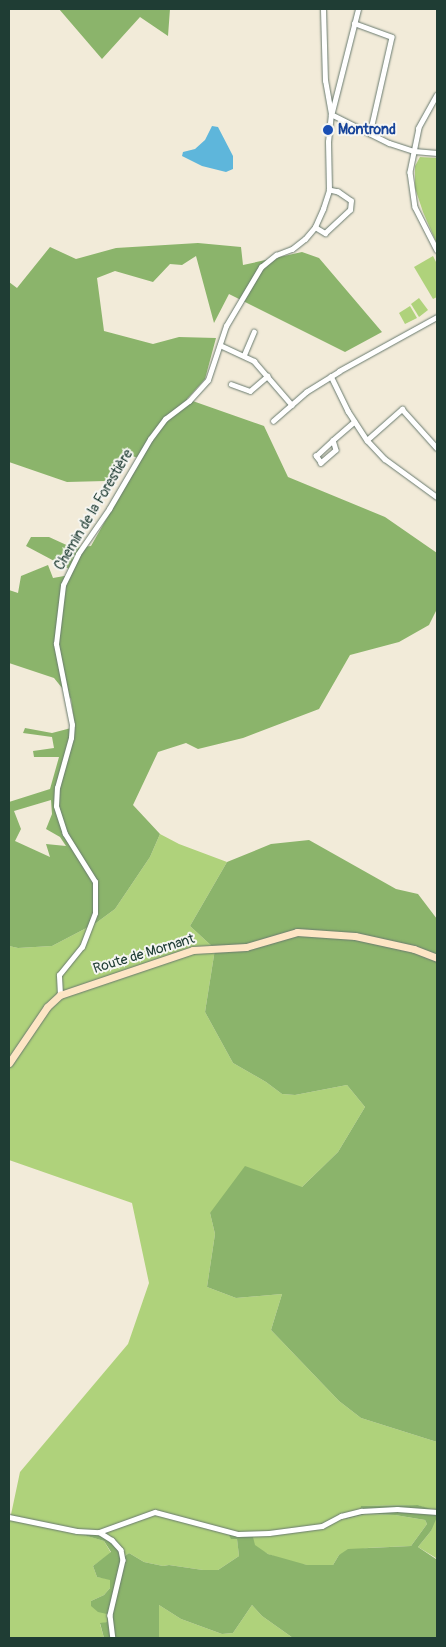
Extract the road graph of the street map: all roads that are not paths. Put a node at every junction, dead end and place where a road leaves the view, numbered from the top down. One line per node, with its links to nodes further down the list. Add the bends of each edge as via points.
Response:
1 (323, 9): 5 (street, Chemin de la Forestière, via 325,81)
2 (358, 9): 3 (street)
3 (354, 23): 5 (street); 6 (street, via 392,37)
4 (437, 95): 7 (street, via 419,128)
5 (331, 114): 6 (street); 9 (street, Chemin de la Forestière)
6 (370, 134): 7 (street)
7 (414, 151): 8 (street); 11 (street, via 410,172 415,207)
8 (437, 153)
9 (329, 190): 10 (street, Chemin de la Forestière); 10 (street, via 351,201 350,210 325,233)
10 (315, 227): 14 (street, Chemin de la Forestière, via 292,249 276,255 261,267 226,326)
11 (437, 250)
12 (437, 317): 17 (street)
13 (254, 332): 15 (street)
14 (220, 345): 15 (street); 27 (street, Chemin de la Forestière, via 208,380 189,401 165,419 150,439 78,554 63,585 56,644 72,726 57,788 56,806 65,834 95,882 96,913 82,947 59,976)
15 (244, 355): 16 (street)
16 (267, 376): 18 (street, via 250,391); 19 (street)
17 (331, 376): 19 (street); 21 (street)
18 (231, 384)
19 (292, 405): 20 (street)
20 (273, 421)
21 (354, 422): 22 (street); 23 (street)
22 (333, 440): 22 (street, via 316,456 321,463 336,450)
23 (367, 440): 24 (street, via 402,409); 25 (street, via 403,473)
24 (437, 448)
25 (437, 496)
26 (437, 958): 27 (main road, Route de Mornant, via 414,949 355,936 297,932 246,947 193,950)
27 (60, 995): 28 (main road, Route de Mornant, via 47,1007)
28 (9, 1063)
29 (437, 1512): 31 (street, via 361,1511 341,1516 322,1526 238,1534 156,1512)
30 (9, 1518): 31 (street, via 77,1532)
31 (100, 1532): 32 (street, via 121,1550 123,1560 110,1615)
32 (113, 1638)

